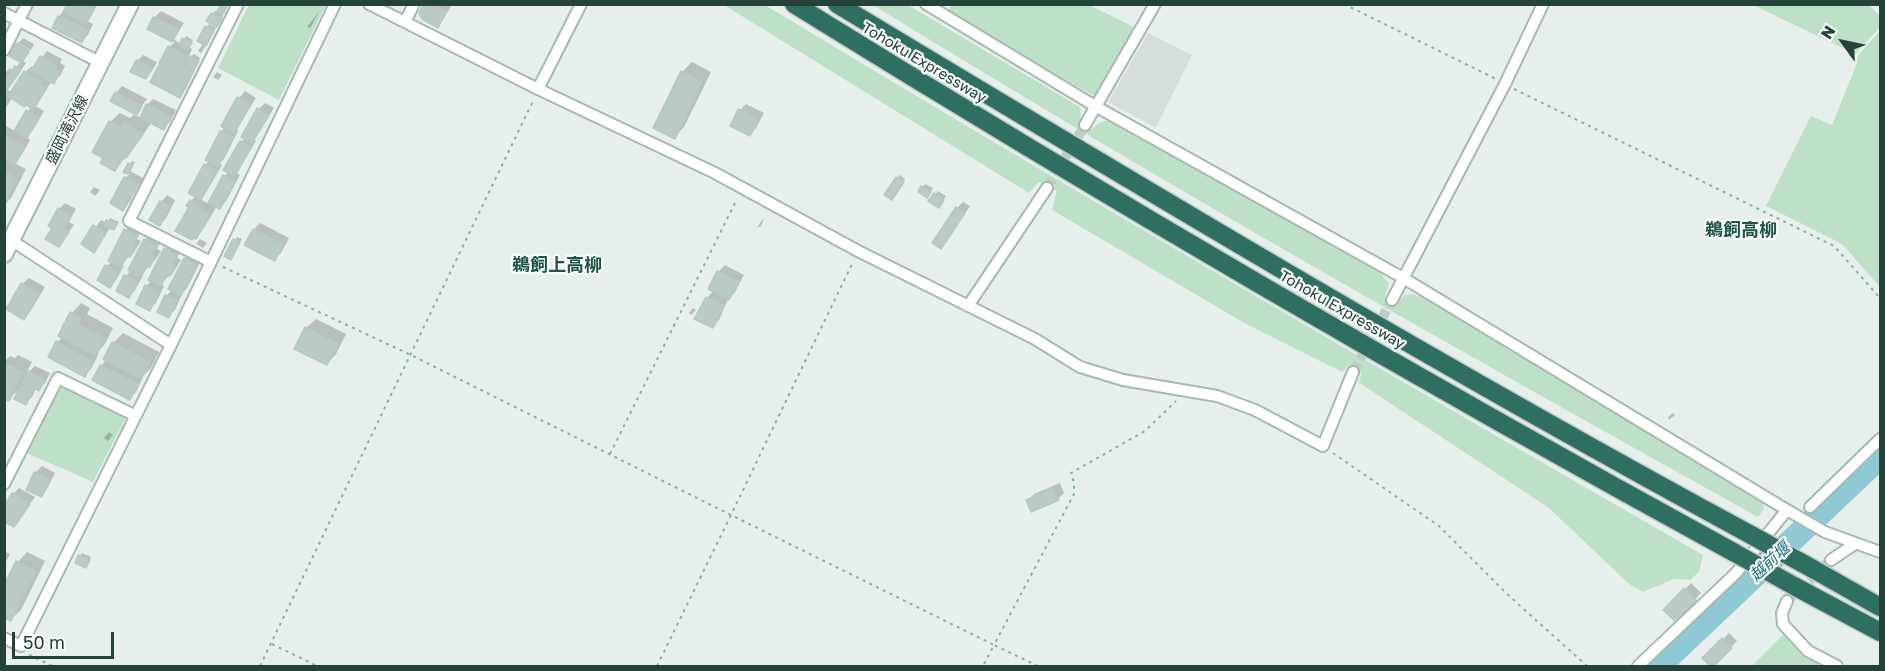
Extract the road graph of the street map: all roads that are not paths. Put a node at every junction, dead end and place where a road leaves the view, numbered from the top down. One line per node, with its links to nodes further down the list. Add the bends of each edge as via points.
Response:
1 (27, 4): 14 (street)
2 (130, 4): 17 (main road, 盛岡滝沢線)
3 (238, 4): 23 (street, via 129,221)
4 (334, 4): 23 (street)
5 (369, 4): 15 (street)
6 (414, 4): 15 (street)
7 (581, 4): 18 (street)
8 (794, 4): 37 (highway, Tohoku Expressway, bridge, via 1394,361 1735,553)
9 (837, 4): 38 (highway, Tohoku Expressway, bridge, via 1395,335)
10 (926, 4): 19 (street)
11 (1155, 4): 19 (street)
12 (1543, 4): 24 (street)
13 (4, 13): 14 (street)
14 (19, 20): 16 (street); 17 (street)
15 (405, 22): 18 (street)
16 (4, 50)
17 (101, 63): 22 (main road, 盛岡滝沢線)
18 (538, 89): 26 (street, via 664,147)
19 (1095, 106): 20 (street); 24 (street)
20 (1085, 124)
21 (1047, 188): 26 (street)
22 (8, 247): 27 (street)
23 (211, 262): 27 (street)
24 (1405, 279): 25 (street); 33 (street)
25 (1392, 300)
26 (968, 306): 28 (street, via 1035,339 1080,367 1123,380 1217,396 1255,410 1323,446)
27 (171, 345): 29 (street)
28 (1353, 372)
29 (136, 416): 31 (street, via 58,378); 40 (street, via 21,646)
30 (1881, 439): 32 (street)
31 (4, 484)
32 (1810, 507)
33 (1787, 510): 34 (street); 41 (street, via 1736,573)
34 (1855, 544): 35 (street); 36 (street)
35 (1881, 552)
36 (1831, 560)
37 (1791, 593): 39 (highway, Tohoku Expressway); 42 (street, via 1782,613 1783,624 1808,651)
38 (1881, 607)
39 (1881, 632)
40 (4, 638)
41 (1638, 666)
42 (1838, 666)

